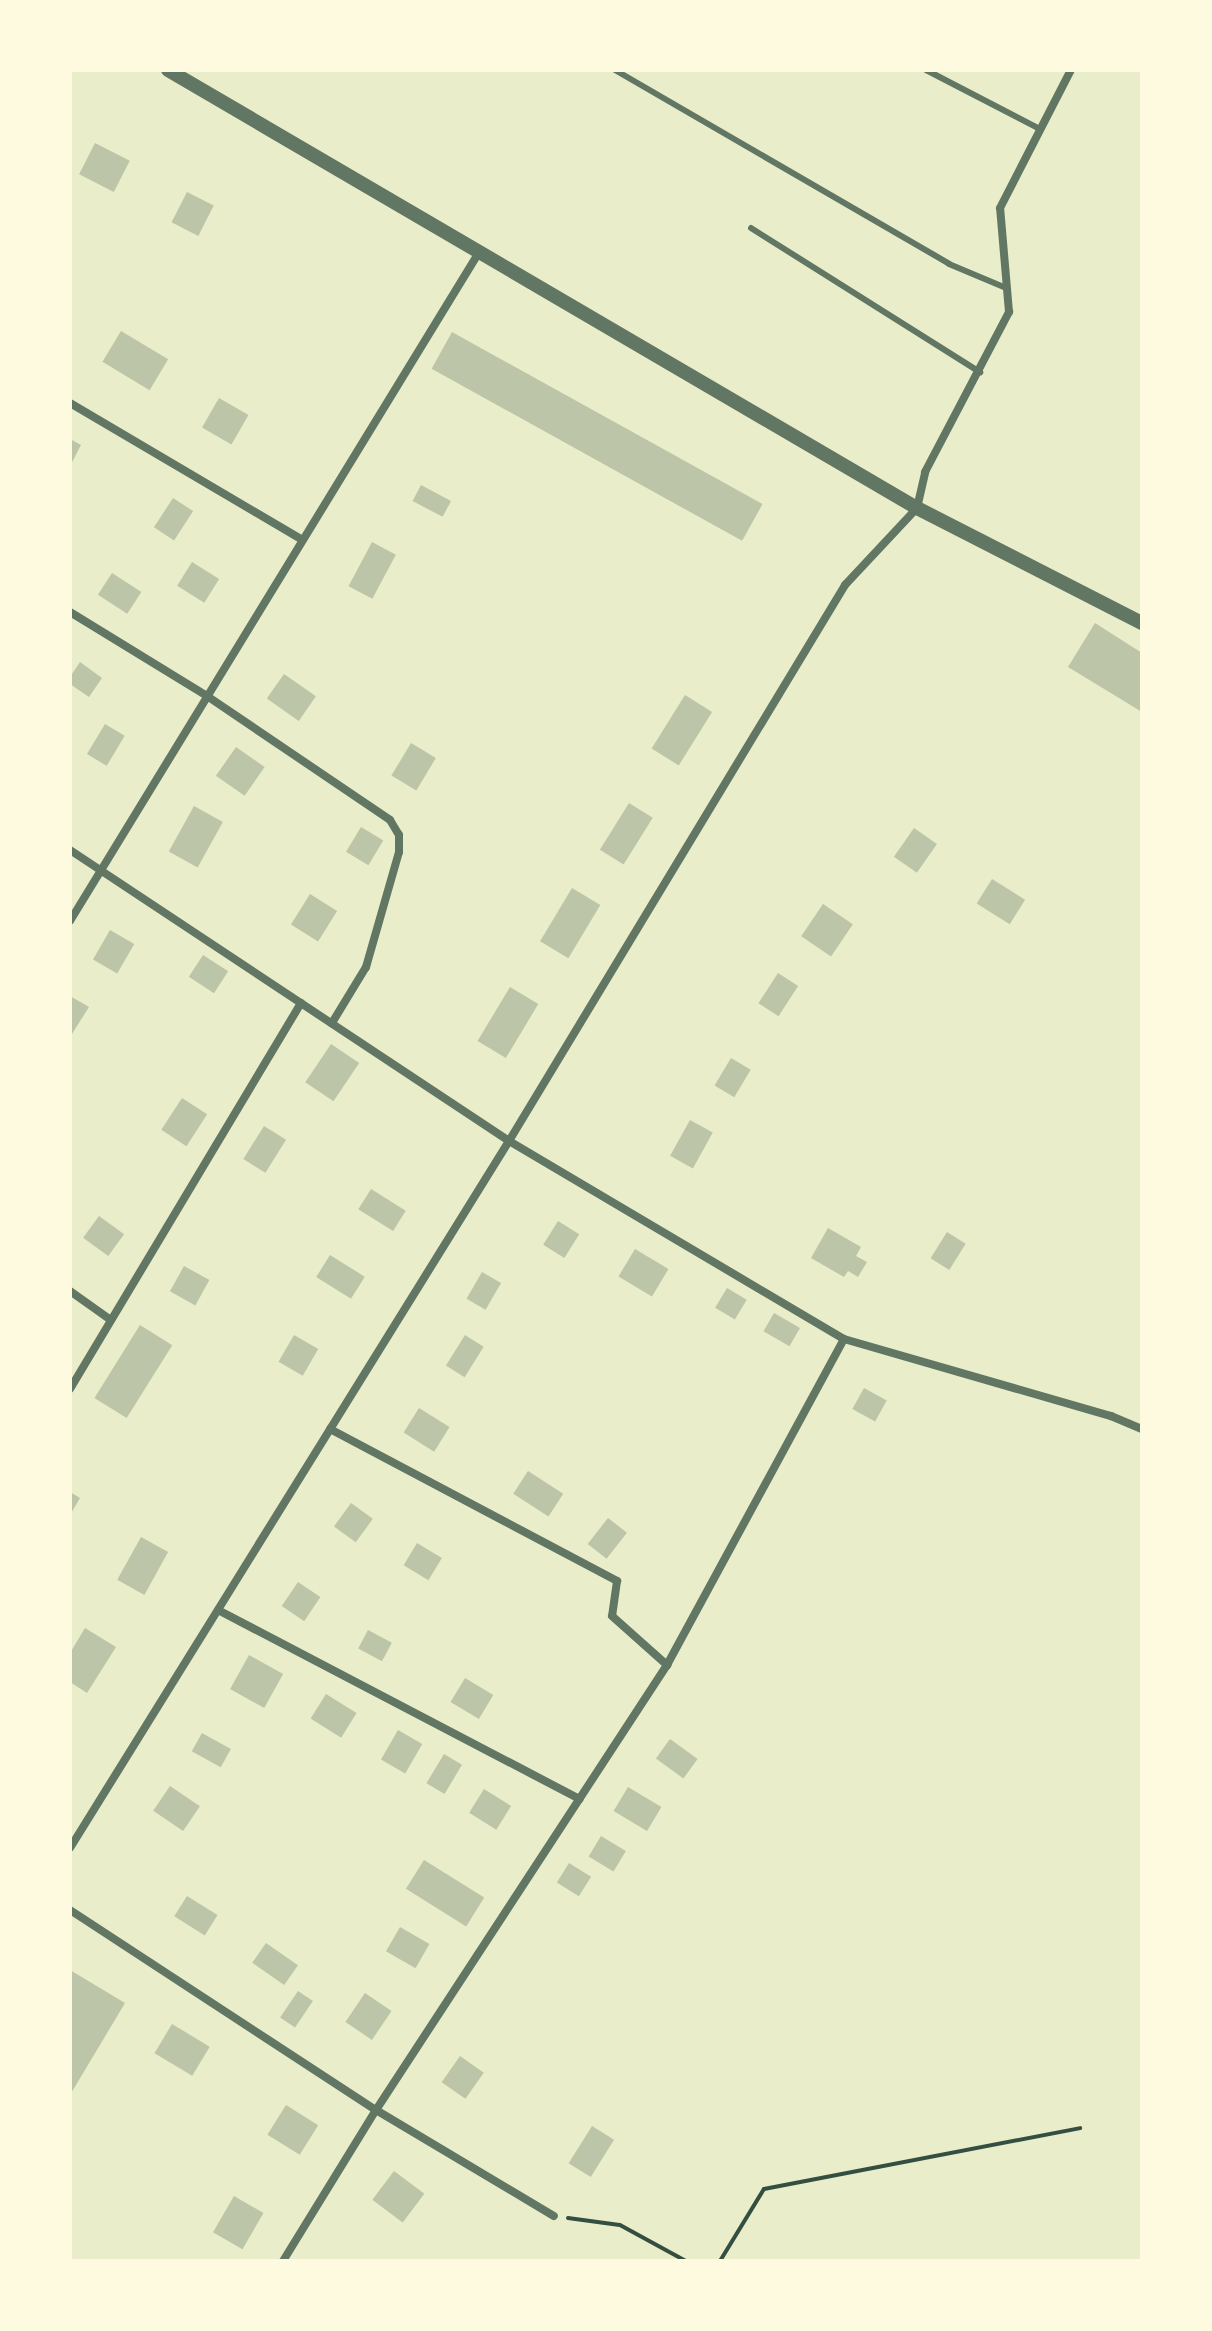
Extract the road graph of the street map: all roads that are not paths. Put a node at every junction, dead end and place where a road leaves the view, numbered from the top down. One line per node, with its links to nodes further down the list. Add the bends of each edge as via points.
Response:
1 (168, 70): 7 (street)
2 (615, 70): 8 (lane, via 949,264)
3 (926, 70): 5 (lane)
4 (1071, 70): 5 (street)
5 (1040, 129): 8 (street, via 1000,208)
6 (751, 228): 9 (lane)
7 (478, 254): 11 (street); 12 (street)
8 (1006, 288): 9 (street, via 1009,312)
9 (980, 372): 11 (street, via 925,472)
10 (70, 403): 12 (street)
11 (917, 508): 14 (street); 21 (street, via 845,585)
12 (301, 539): 15 (street)
13 (70, 612): 15 (street)
14 (1142, 623)
15 (207, 696): 17 (street); 20 (street, via 390,820 399,835 399,852 366,967)
16 (70, 850): 17 (street)
17 (101, 869): 18 (street); 19 (street)
18 (70, 921)
19 (301, 1003): 20 (street); 23 (street)
20 (332, 1023): 21 (street)
21 (509, 1141): 24 (street); 26 (street)
22 (70, 1291): 23 (street)
23 (111, 1320): 25 (street)
24 (844, 1339): 27 (street); 29 (street)
25 (70, 1389)
26 (330, 1429): 28 (street); 29 (street, via 617,1581 612,1616)
27 (1142, 1429)
28 (218, 1610): 30 (street); 31 (street)
29 (667, 1665): 30 (street)
30 (580, 1799): 33 (street)
31 (70, 1848)
32 (70, 1910): 33 (street)
33 (376, 2110): 34 (street); 35 (street)
34 (554, 2216)
35 (283, 2261)

